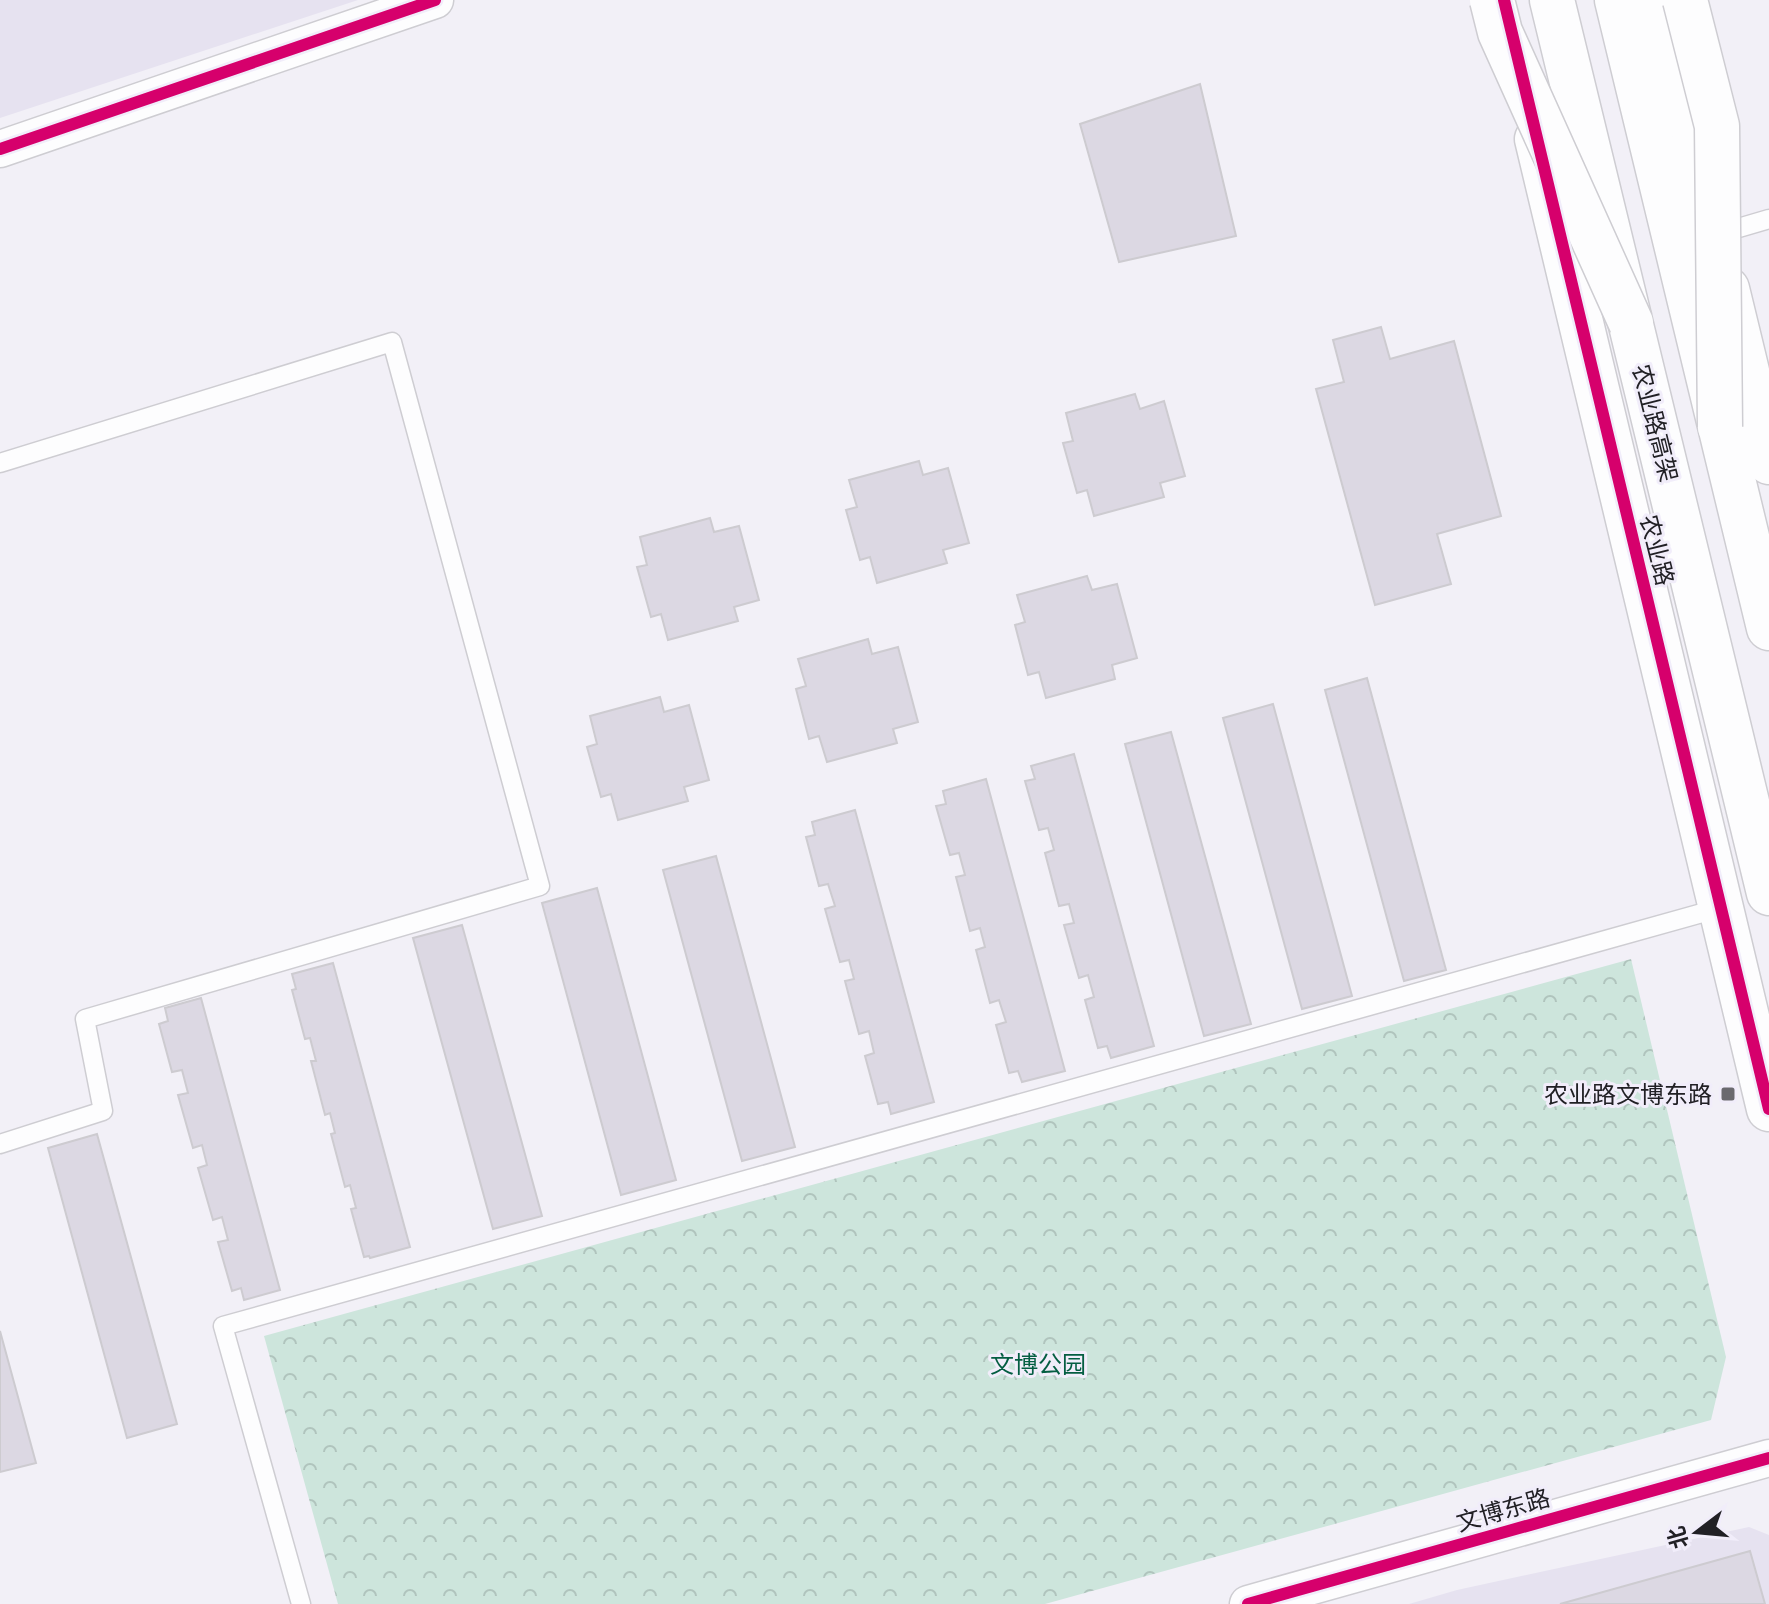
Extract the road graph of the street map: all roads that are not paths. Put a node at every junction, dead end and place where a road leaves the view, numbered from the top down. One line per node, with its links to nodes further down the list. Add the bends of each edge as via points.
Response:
1 (435, 0): 8 (street)
2 (1492, 0): 11 (main road, bridge, via 1500,32)
3 (1504, 0): 17 (main road, 农业路)
4 (1552, 0): 11 (main road, 农业路高架, bridge)
5 (1617, 0): 12 (main road, bridge)
6 (1655, 0): 10 (main road)
7 (1685, 0): 12 (main road, bridge, via 1717,126)
8 (0, 149)
9 (1769, 219): 10 (lane)
10 (1714, 236): 13 (main road)
11 (1631, 323): 16 (main road, 农业路高架)
12 (1720, 427): 15 (main road)
13 (1769, 462)
14 (0, 463): 19 (lane, via 392,342 540,886 85,1019 103,1111)
15 (1769, 628)
16 (1769, 893)
17 (1720, 908): 18 (main road, 农业路); 21 (lane, via 223,1326)
18 (1769, 1109)
19 (0, 1144)
20 (1769, 1458): 22 (street, 文博东路)
21 (301, 1604)
22 (1248, 1604)

